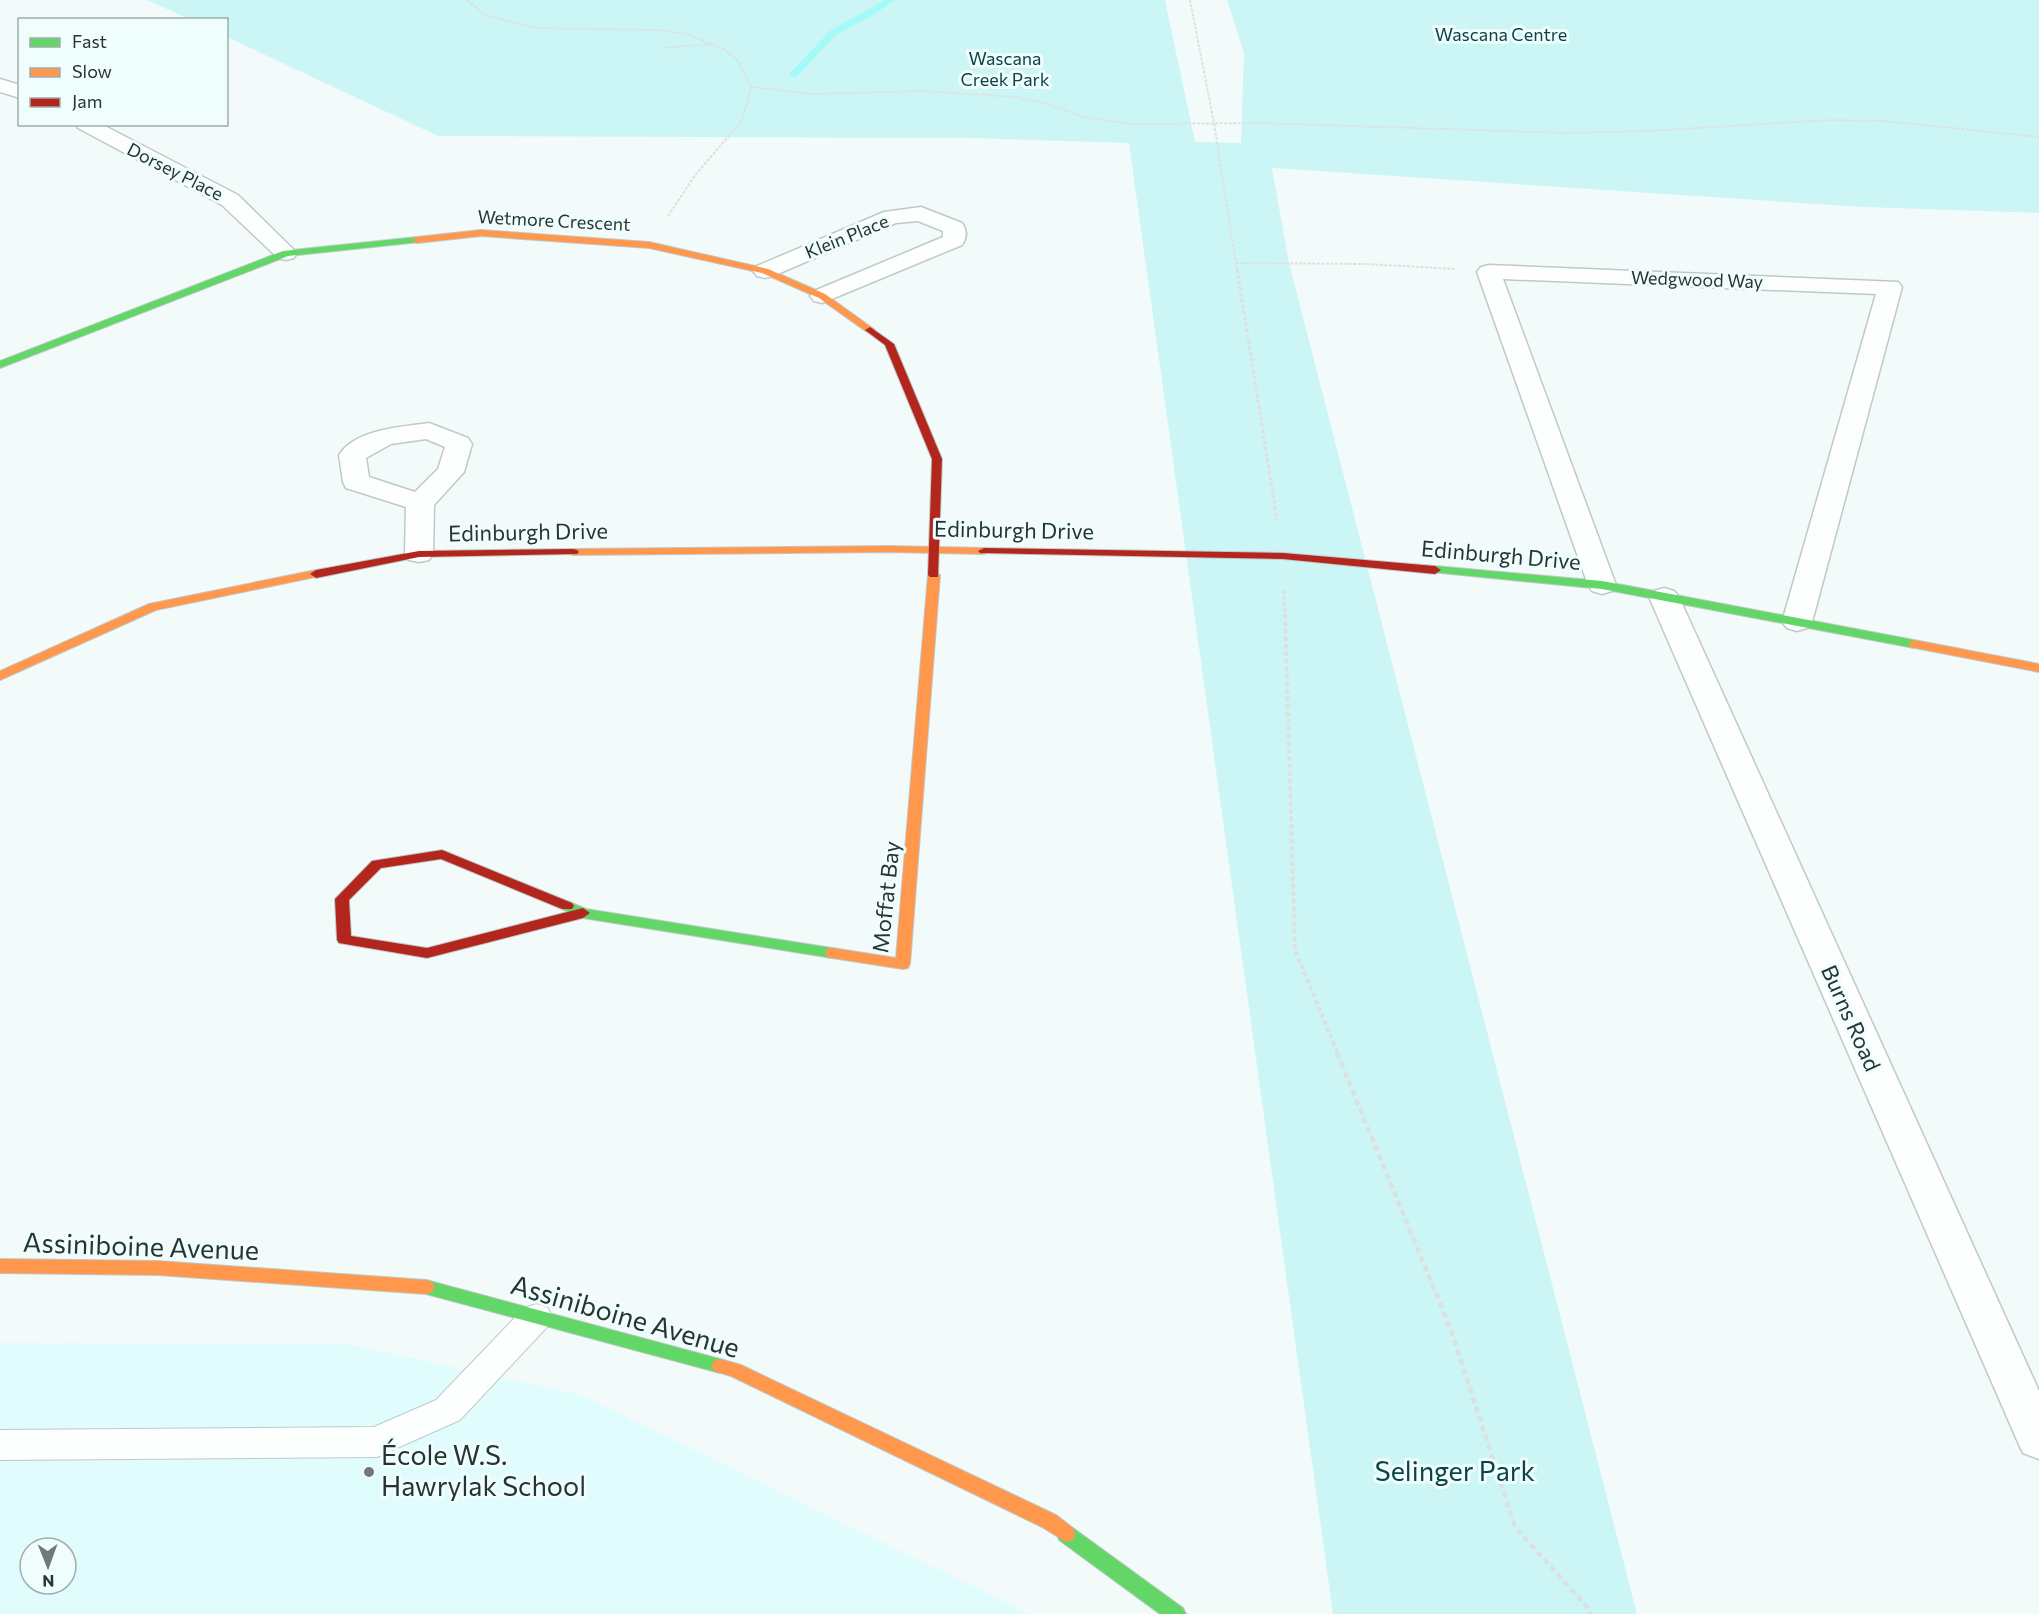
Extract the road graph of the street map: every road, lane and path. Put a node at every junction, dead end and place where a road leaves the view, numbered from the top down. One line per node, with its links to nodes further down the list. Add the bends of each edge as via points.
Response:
1 (467, 0): 3 (path, via 485,15 535,28 659,30 687,34)
2 (1190, 0): 8 (path)
3 (711, 44): 4 (path); 6 (path, via 738,61)
4 (663, 48)
5 (0, 85): 7 (street)
6 (751, 87): 8 (path, via 812,94 971,93 1017,97 1116,123); 11 (path, via 742,121 696,174)
7 (18, 91)
8 (1214, 123): 10 (path, via 1566,133 1828,120 1885,121); 13 (path)
9 (89, 126): 12 (street, Dorsey Place, via 230,200)
10 (2039, 137)
11 (649, 244): 12 (street, Wetmore Crescent, via 481,233); 14 (street, Wetmore Crescent)
12 (286, 253): 17 (street, Wetmore Crescent)
13 (1236, 263): 15 (path, via 1366,264); 21 (path)
14 (765, 271): 16 (street, Wetmore Crescent); 16 (street, Klein Place, via 892,218 921,214 954,228 954,240)
15 (1489, 272): 22 (street); 24 (street, Wedgwood Way, via 1890,287)
16 (822, 296): 19 (street, Wetmore Crescent, via 889,344 937,459)
17 (0, 365)
18 (420, 503): 20 (street)
19 (936, 550): 20 (street, Edinburgh Drive); 21 (street, Edinburgh Drive); 27 (street, Moffat Bay, via 903,964)
20 (420, 554): 26 (street, Edinburgh Drive, via 153,607)
21 (1282, 556): 22 (street, Edinburgh Drive); 33 (path, via 1295,950 1451,1330 1515,1527)
22 (1602, 585): 23 (street, Edinburgh Drive)
23 (1664, 597): 24 (street, Edinburgh Drive); 30 (street, Burns Road)
24 (1797, 622): 25 (street, Edinburgh Drive)
25 (2039, 668)
26 (0, 676)
27 (583, 913): 27 (street, Moffat Bay, via 442,854 377,864 342,899 344,940 427,953)
28 (0, 1266): 29 (street, Assiniboine Avenue, via 159,1268 430,1287)
29 (536, 1317): 31 (lane, via 448,1410 377,1442); 32 (street, Assiniboine Avenue, via 735,1370 1049,1521)
30 (2039, 1440)
31 (0, 1445)
32 (1176, 1614)
33 (1590, 1614)

